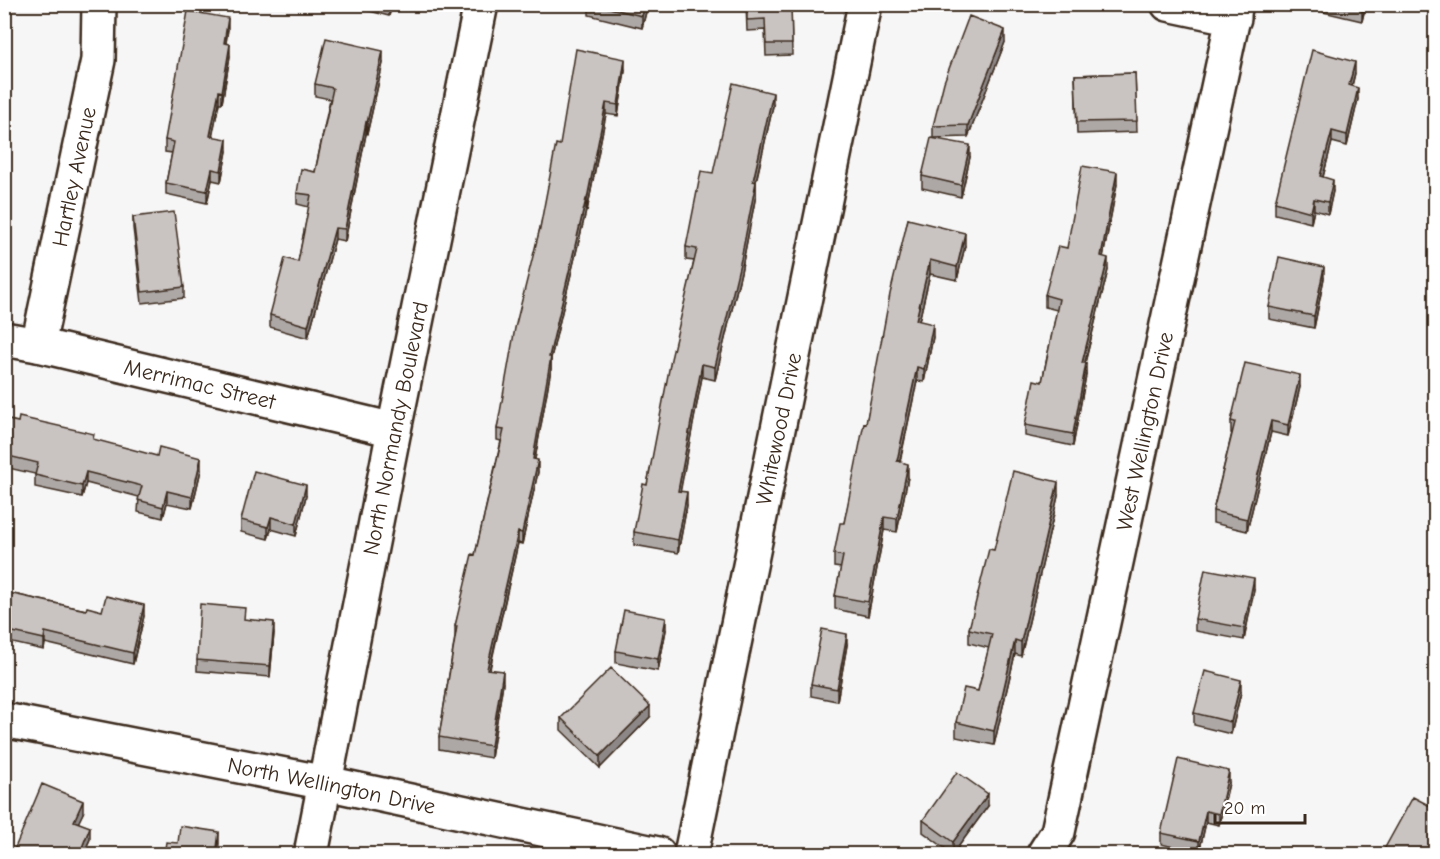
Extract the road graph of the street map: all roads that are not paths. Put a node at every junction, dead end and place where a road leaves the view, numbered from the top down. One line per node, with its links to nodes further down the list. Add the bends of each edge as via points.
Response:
1 (99, 4): 7 (street, Hartley Avenue, via 98,60)
2 (481, 4): 8 (street, North Normandy Boulevard)
3 (865, 4): 13 (street, Whitewood Drive)
4 (1168, 4): 5 (street)
5 (1235, 11): 14 (street, West Wellington Drive, via 1058,832)
6 (4, 339): 7 (street, Merrimac Street)
7 (38, 345): 8 (street, Merrimac Street)
8 (394, 430): 10 (street, North Normandy Boulevard)
9 (4, 720): 10 (street, North Wellington Drive)
10 (326, 783): 11 (street, North Normandy Boulevard); 12 (street, North Wellington Drive)
11 (311, 855)
12 (658, 855)
13 (691, 855)
14 (1044, 855)

